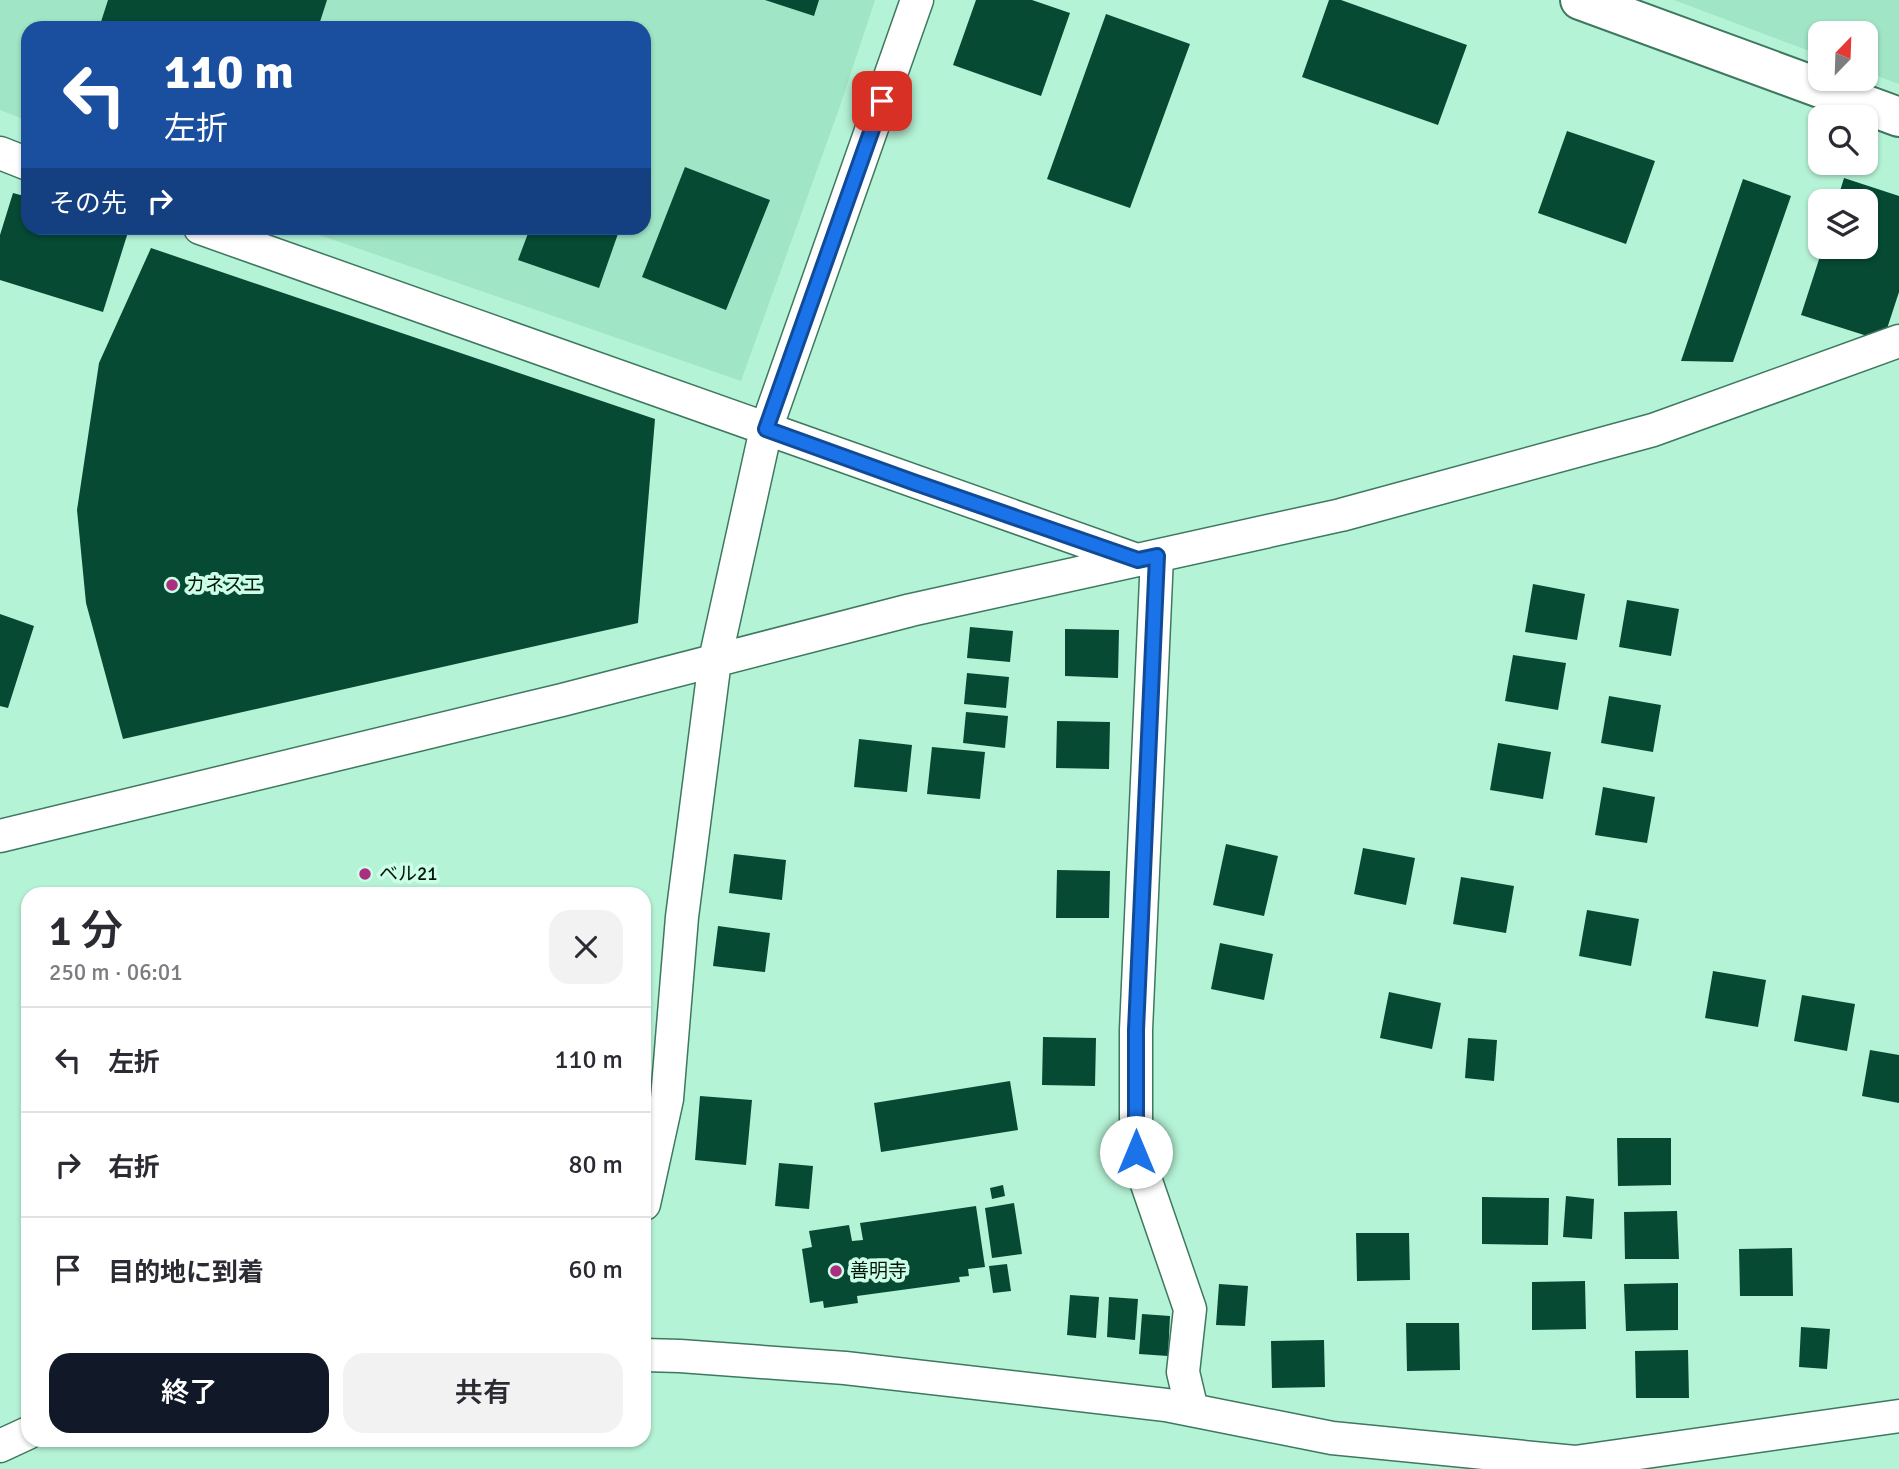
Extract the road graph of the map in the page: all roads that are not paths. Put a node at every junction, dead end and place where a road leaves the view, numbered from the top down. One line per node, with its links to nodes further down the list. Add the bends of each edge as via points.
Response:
1 (917, 0): 8 (street)
2 (1580, 0): 3 (street)
3 (1899, 117)
4 (0, 153): 5 (street)
5 (21, 160)
6 (220, 235): 8 (street)
7 (1899, 341): 9 (street, via 1653,430 1341,515)
8 (766, 429): 9 (street); 10 (street)
9 (1147, 558): 10 (street, via 911,610); 14 (street, via 1136,1152 1191,1308 1183,1372)
10 (715, 660): 11 (street); 12 (street, via 682,917 667,1099)
11 (0, 836)
12 (651, 1172)
13 (651, 1355): 14 (street, via 845,1368)
14 (1192, 1410): 15 (street, via 1332,1438 1575,1462)
15 (1899, 1416)
16 (21, 1436): 17 (street)
17 (0, 1446)

